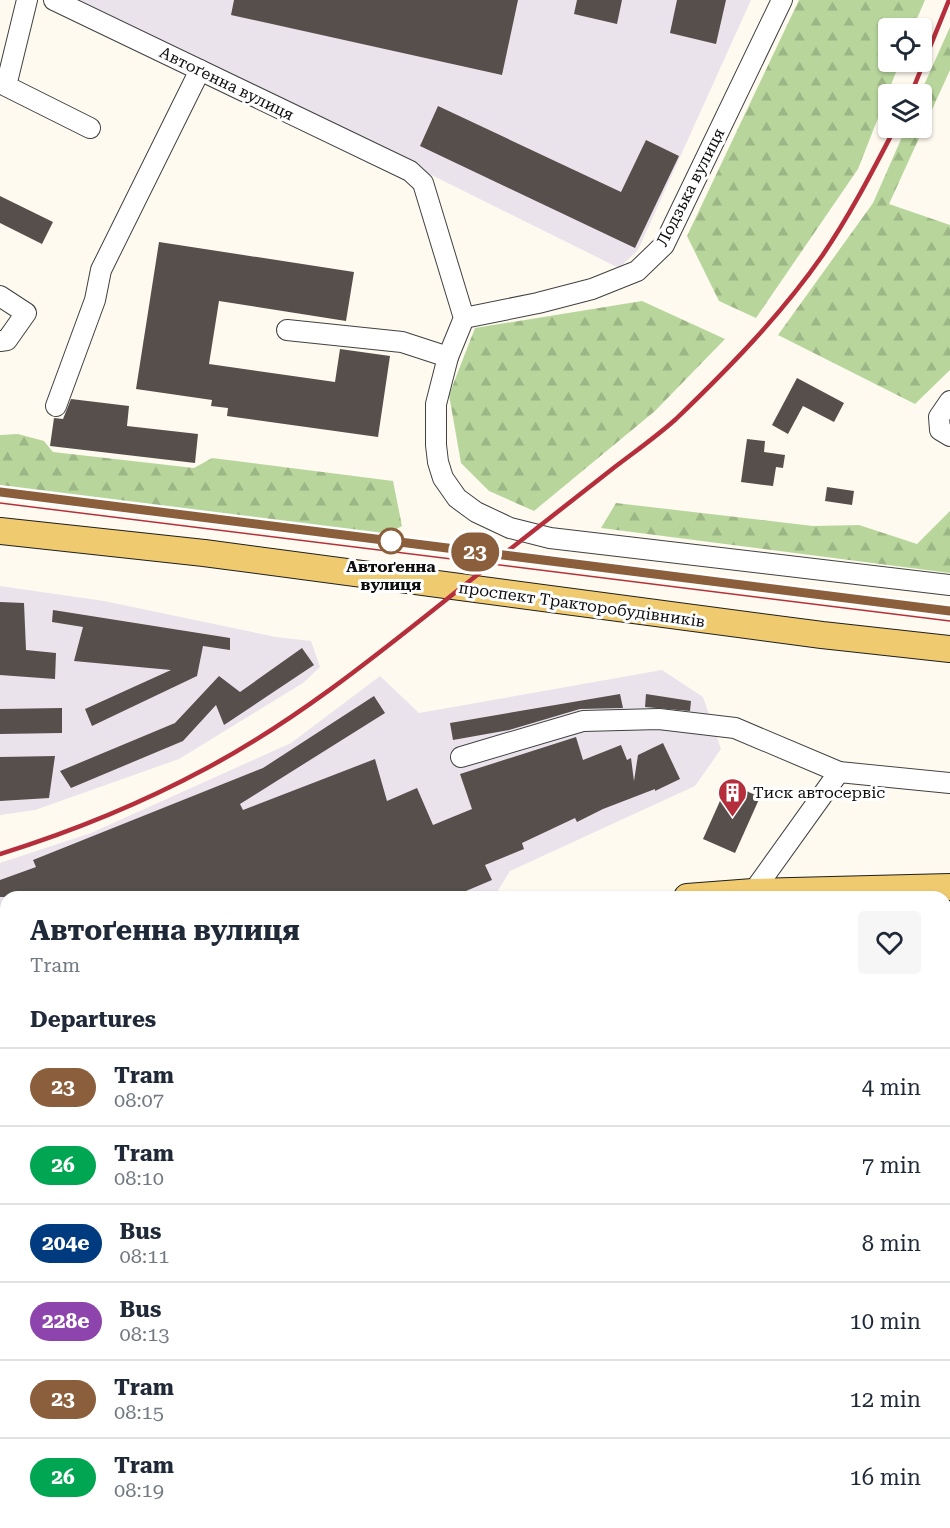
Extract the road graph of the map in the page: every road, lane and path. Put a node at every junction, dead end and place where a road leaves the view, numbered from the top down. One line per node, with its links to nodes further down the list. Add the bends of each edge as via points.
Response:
1 (27, 0): 5 (street)
2 (54, 0): 4 (street, Автоґенна вулиця)
3 (782, 0): 8 (street, Лодзька вулиця, via 664,245 637,271 592,289)
4 (200, 70): 8 (street, Автоґенна вулиця, via 410,171 423,183); 13 (street, via 101,270 95,300)
5 (3, 92): 6 (street)
6 (90, 128)
7 (0, 296): 10 (street, via 26,313 7,340)
8 (464, 318): 11 (street)
9 (287, 330): 11 (street, via 402,342)
10 (0, 341)
11 (448, 357): 16 (street, via 436,404 438,462 443,478 457,498 492,521 550,538)
12 (950, 401): 14 (street, via 939,417 940,430)
13 (56, 406)
14 (950, 436)
15 (0, 531): 17 (main road, проспект Тракторобудівників, via 204,553)
16 (950, 585)
17 (950, 649)
18 (461, 757): 19 (street, via 583,721 659,719 735,728)
19 (839, 772): 20 (street); 22 (street)
20 (950, 783)
21 (950, 887): 23 (main road)
22 (754, 891)
23 (917, 891)

